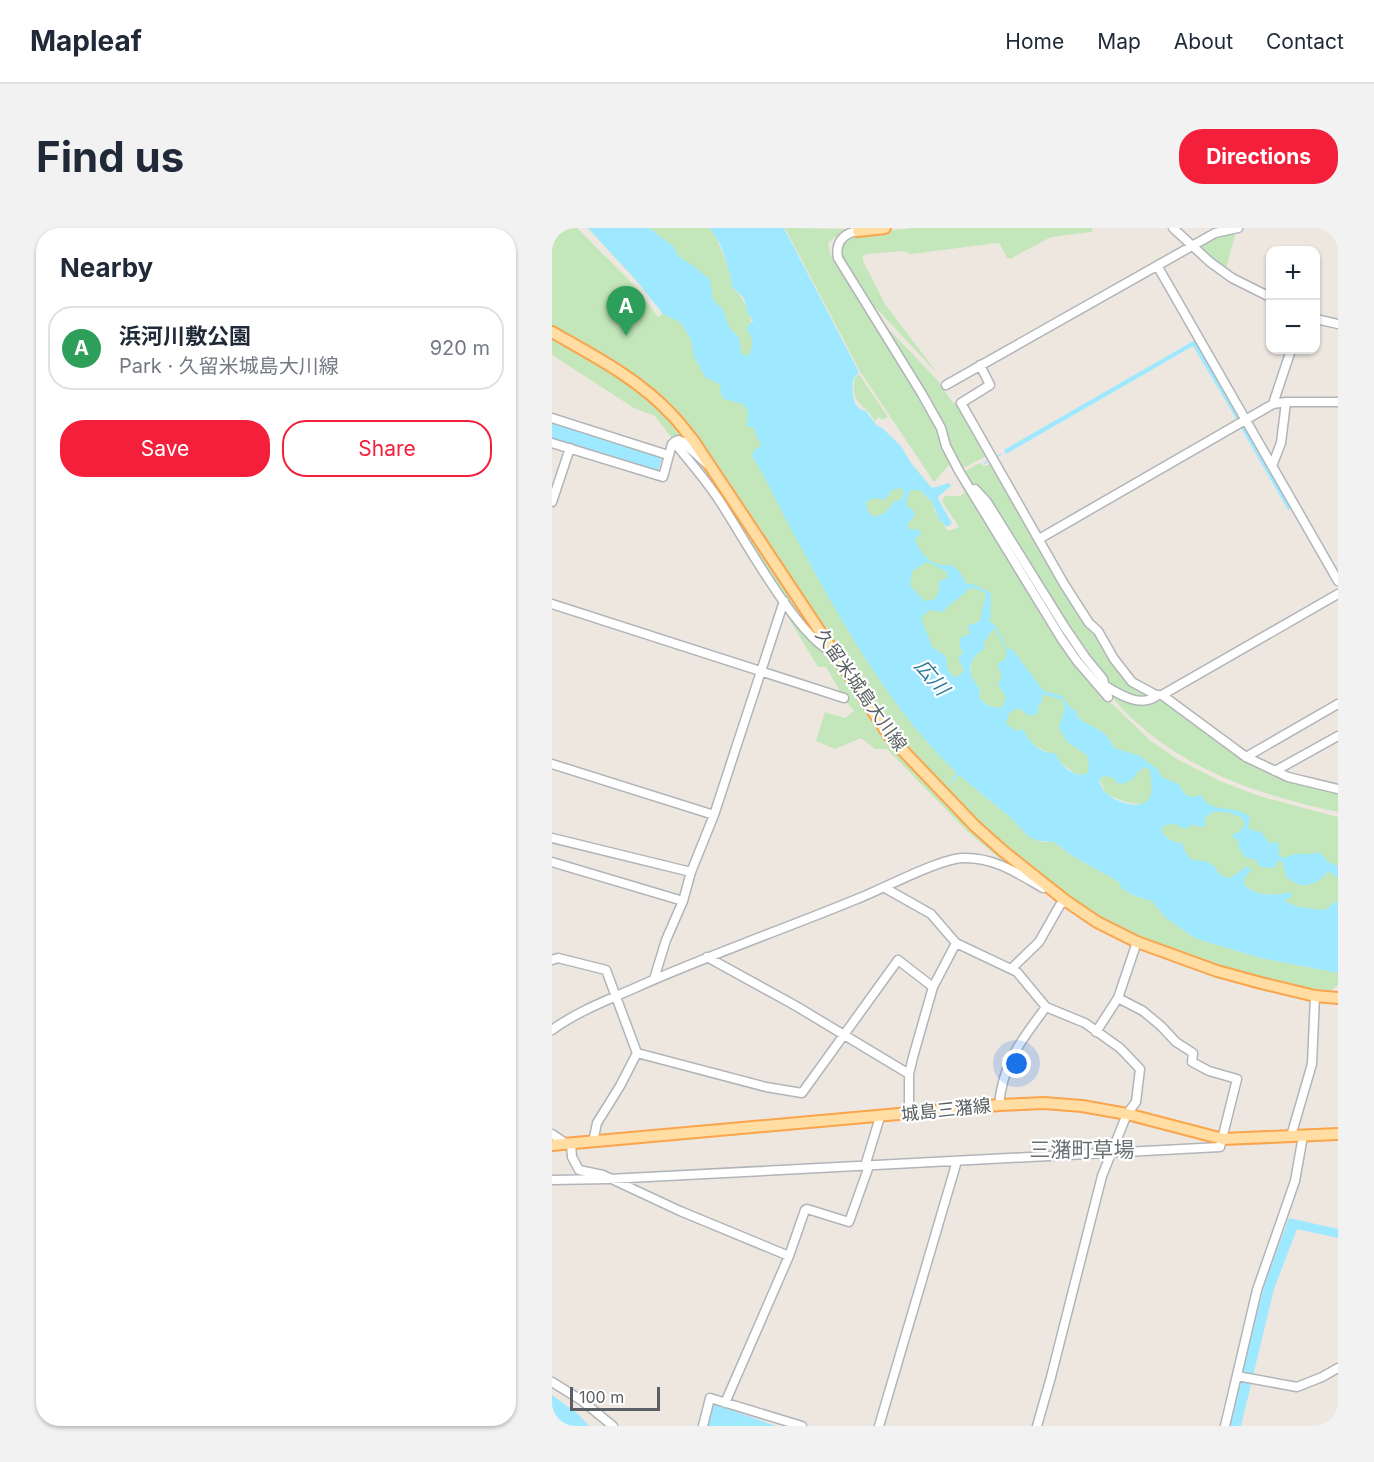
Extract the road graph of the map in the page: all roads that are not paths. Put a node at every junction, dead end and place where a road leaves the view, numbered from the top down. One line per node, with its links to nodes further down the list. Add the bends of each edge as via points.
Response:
1 (885, 228): 4 (main road)
2 (1173, 228): 5 (street)
3 (1238, 228): 5 (street, via 1215,233)
4 (858, 231): 33 (street, via 850,232 838,243 838,258 922,394 969,486 1077,661 1108,697 1107,687 1142,701)
5 (1194, 246): 6 (street); 7 (street, via 1232,278)
6 (1158, 267): 12 (street); 18 (street)
7 (1266, 295)
8 (1320, 320): 9 (street)
9 (1338, 324)
10 (552, 332): 23 (main road, 久留米城島大川線, via 644,389 672,414)
11 (1290, 354): 16 (street)
12 (980, 365): 13 (street); 26 (street, via 990,385 961,403)
13 (946, 384)
14 (1286, 402): 15 (street); 16 (street); 24 (street, via 1281,443)
15 (1338, 402)
16 (1273, 404): 18 (street)
17 (552, 418): 22 (street)
18 (1245, 419): 24 (street); 26 (street)
19 (675, 442): 22 (street); 23 (street, via 683,442); 29 (street, via 718,498)
20 (552, 443): 21 (street)
21 (570, 448): 22 (street, via 663,477); 25 (street)
22 (668, 455)
23 (709, 465): 31 (main road, 久留米城島大川線)
24 (1272, 466): 27 (street)
25 (552, 502)
26 (1040, 539): 33 (street, via 1064,584 1114,659 1132,682)
27 (1338, 582)
28 (1338, 594): 33 (street)
29 (784, 601): 31 (street, via 799,625); 32 (street)
30 (552, 604): 32 (street)
31 (834, 654): 47 (main road, 久留米城島大川線, via 890,737 915,765 1003,851)
32 (760, 671): 34 (street); 41 (street)
33 (1160, 695): 37 (street)
34 (844, 698)
35 (1338, 704): 37 (street)
36 (1338, 736): 39 (street)
37 (1246, 757): 39 (street)
38 (552, 764): 41 (street)
39 (1275, 771): 40 (street)
40 (1338, 789)
41 (714, 815): 44 (street)
42 (552, 838): 44 (street)
43 (552, 862): 46 (street)
44 (691, 872): 46 (street)
45 (885, 888): 47 (street, via 960,858 978,858 1004,866); 49 (street, via 931,914); 50 (street)
46 (683, 901): 53 (street)
47 (1066, 901): 48 (main road, 久留米城島大川線); 52 (street, via 1039,942)
48 (1137, 942): 55 (main road, 久留米城島大川線, via 1228,974); 57 (street)
49 (956, 943): 52 (street); 54 (street)
50 (707, 957): 53 (street); 62 (street)
51 (552, 960): 56 (street, via 558,958 606,970)
52 (1011, 969): 59 (street)
53 (654, 979): 56 (street)
54 (933, 987): 62 (street, via 898,960); 64 (street)
55 (1315, 996): 58 (main road, 久留米城島大川線); 71 (street, via 1312,1064)
56 (616, 997): 60 (street); 63 (street)
57 (1118, 998): 61 (street); 72 (street, via 1143,1011 1193,1053 1192,1062 1238,1079)
58 (1338, 998)
59 (1046, 1007): 61 (street, via 1086,1023); 65 (street, via 1009,1062 1001,1083)
60 (552, 1030)
61 (1096, 1032): 67 (street, via 1120,1048 1140,1069 1136,1102)
62 (844, 1035): 63 (street, via 802,1093); 64 (street)
63 (637, 1053): 73 (street, via 597,1123)
64 (909, 1074): 66 (street)
65 (999, 1105): 66 (main road, 城島三潴線); 67 (main road, 城島三潴線, via 1044,1103)
66 (909, 1114): 68 (main road, 城島三潴線)
67 (1127, 1114): 72 (main road, 城島三潴線); 76 (street)
68 (880, 1117): 73 (main road, 城島三潴線); 78 (street)
69 (552, 1134): 74 (street)
70 (1338, 1134): 71 (main road, 城島三潴線)
71 (1297, 1136): 72 (main road, 城島三潴線); 83 (street, via 1295,1180 1257,1290)
72 (1222, 1139): 76 (street, via 1220,1148)
73 (593, 1142): 74 (main road, 城島三潴線)
74 (569, 1144): 75 (main road, 城島三潴線); 79 (street, via 579,1170)
75 (552, 1145)
76 (1110, 1154): 77 (street); 90 (street)
77 (957, 1161): 78 (street); 89 (street)
78 (867, 1166): 79 (street); 81 (street, via 851,1221 804,1210)
79 (609, 1179): 80 (street); 81 (street)
80 (552, 1180)
81 (789, 1256): 85 (street)
82 (1338, 1368): 83 (street, via 1297,1387)
83 (1237, 1376): 91 (street)
84 (552, 1382): 86 (street)
85 (724, 1402): 87 (street, via 710,1398); 88 (street)
86 (613, 1426)
87 (703, 1426)
88 (802, 1426)
89 (879, 1426)
90 (1036, 1426)
91 (1225, 1426)

